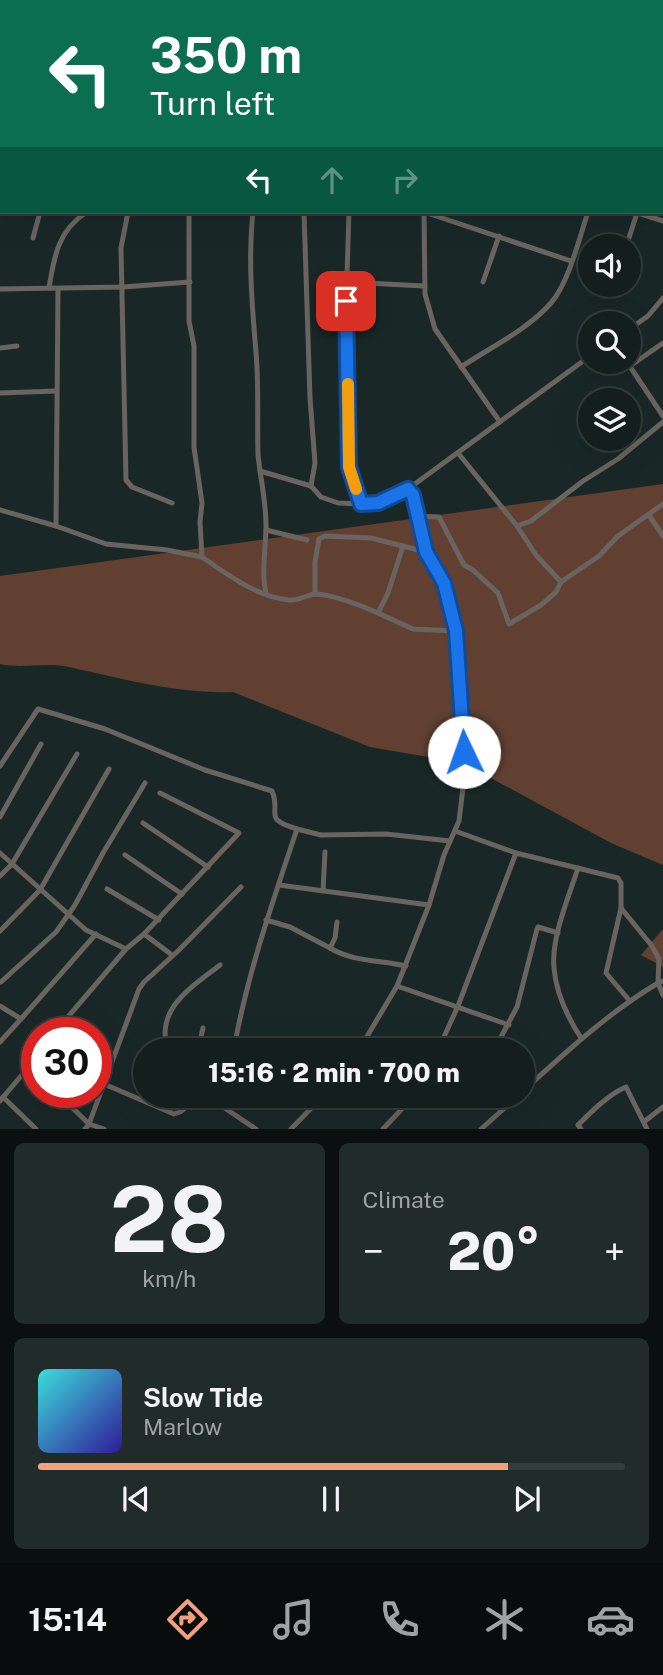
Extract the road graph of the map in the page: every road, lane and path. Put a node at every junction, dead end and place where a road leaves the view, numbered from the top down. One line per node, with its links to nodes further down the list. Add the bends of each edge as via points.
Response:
1 (39, 214): 16 (street)
2 (84, 214): 23 (street, via 75,219 55,250)
3 (128, 214): 22 (street, via 121,242)
4 (189, 214): 18 (street)
5 (253, 214): 41 (street, via 249,252)
6 (304, 214): 42 (street, via 315,463)
7 (349, 214): 19 (street)
8 (424, 214): 21 (street)
9 (430, 214): 15 (street)
10 (588, 214): 17 (street)
11 (635, 214): 14 (street)
12 (642, 214): 13 (street)
13 (663, 221)
14 (630, 234)
15 (499, 236): 17 (street); 20 (street)
16 (33, 238)
17 (571, 261): 33 (street, via 552,302 533,320)
18 (190, 282): 22 (street); 57 (street)
19 (347, 282): 21 (street); 45 (street, via 349,467)
20 (483, 282)
21 (424, 286): 33 (street, via 435,329)
22 (123, 287): 25 (street); 44 (street, via 126,480 132,487)
23 (49, 288): 24 (street); 25 (street)
24 (0, 289)
25 (58, 289): 35 (street)
26 (663, 298): 27 (street)
27 (641, 321)
28 (663, 343): 31 (street)
29 (17, 346): 30 (street)
30 (0, 348)
31 (641, 357)
32 (578, 365): 38 (street)
33 (461, 367): 38 (street)
34 (636, 374): 37 (street)
35 (57, 391): 36 (street); 50 (street)
36 (0, 393)
37 (662, 412)
38 (500, 422): 40 (street)
39 (663, 422): 51 (street, via 531,521)
40 (458, 453): 43 (street); 51 (street)
41 (260, 471): 42 (street); 52 (street)
42 (311, 486): 45 (street, via 321,497)
43 (408, 489): 45 (street, via 378,503); 49 (street)
44 (172, 503)
45 (361, 504)
46 (663, 504): 48 (street)
47 (0, 510): 50 (street)
48 (649, 515): 53 (street); 58 (street)
49 (416, 516): 56 (street); 58 (street, via 439,517 464,565 498,593 509,624 541,605)
50 (56, 526): 57 (street, via 106,544)
51 (517, 526): 58 (street)
52 (266, 530): 54 (street); 59 (street)
53 (663, 536)
54 (307, 540)
55 (403, 547): 56 (street); 60 (street, via 372,538 322,537 315,562); 61 (street)
56 (426, 552): 62 (street, via 444,583)
57 (202, 557): 59 (street, via 240,583)
58 (561, 582)
59 (266, 593): 60 (street, via 293,601)
60 (315, 594): 61 (street)
61 (378, 613): 62 (street, via 414,629)
62 (456, 631): 64 (street)
63 (41, 744): 71 (street)
64 (464, 752)
65 (77, 754): 80 (street)
66 (466, 762): 74 (street)
67 (0, 766): 73 (street, via 38,709 272,791 279,824)
68 (109, 769): 87 (street)
69 (145, 783): 92 (street)
70 (160, 793): 81 (street, via 239,833)
71 (0, 817)
72 (143, 823): 81 (street)
73 (297, 829): 75 (street, via 321,835 386,834); 84 (street)
74 (455, 831): 75 (street); 78 (street)
75 (450, 841): 90 (street)
76 (325, 852): 88 (street)
77 (0, 853): 80 (street)
78 (516, 853): 82 (street); 113 (street)
79 (125, 855): 89 (street)
80 (12, 864): 83 (street); 87 (street)
81 (208, 867): 89 (street)
82 (578, 867): 91 (street, via 618,877); 97 (street)
83 (0, 876)
84 (279, 885): 88 (street); 94 (street)
85 (241, 887): 103 (street)
86 (107, 889): 93 (street)
87 (40, 890): 92 (street); 96 (street)
88 (323, 891): 90 (street)
89 (182, 894): 93 (street)
90 (429, 905): 106 (street)
91 (621, 908): 104 (street); 111 (street, via 606,973)
92 (68, 916): 98 (street); 107 (street)
93 (159, 920): 99 (street)
94 (266, 920): 100 (street, via 290,926); 121 (street)
95 (337, 922): 100 (street)
96 (0, 931)
97 (558, 933): 117 (street, via 538,927); 125 (street, via 554,967 567,1017)
98 (96, 934): 101 (street); 114 (street)
99 (144, 934): 101 (street); 103 (street)
100 (330, 948): 106 (street, via 365,960)
101 (126, 949): 115 (street)
102 (663, 950): 104 (street)
103 (172, 955): 127 (street, via 139,989)
104 (659, 959): 108 (street)
105 (220, 965): 119 (street, via 176,1000)
106 (406, 966): 109 (street)
107 (1, 982)
108 (661, 982): 110 (street); 111 (street)
109 (397, 986): 113 (street); 122 (street)
110 (663, 995)
111 (629, 1000): 125 (street)
112 (0, 1006): 116 (street)
113 (458, 1006): 117 (street); 123 (street)
114 (23, 1017)
115 (68, 1017)
116 (21, 1019): 126 (street)
117 (509, 1025): 124 (street)
118 (203, 1028): 120 (street)
119 (165, 1038)
120 (201, 1038)
121 (236, 1038)
122 (366, 1038)
123 (443, 1038)
124 (501, 1038)
125 (581, 1038): 130 (street)
126 (0, 1042)
127 (113, 1056): 128 (street)
128 (112, 1059)
129 (21, 1076): 133 (street)
130 (535, 1080)
131 (112, 1087): 132 (street)
132 (133, 1096)
133 (2, 1099): 147 (street)
134 (663, 1107): 143 (street)
135 (70, 1108): 144 (street)
136 (94, 1108): 144 (street)
137 (160, 1108): 138 (street, via 174,1114)
138 (184, 1108)
139 (224, 1108): 149 (street)
140 (312, 1108): 145 (street)
141 (403, 1108): 150 (street)
142 (505, 1108): 151 (street)
143 (645, 1121): 146 (street, via 626,1087); 152 (street)
144 (87, 1126): 148 (street)
145 (293, 1128)
146 (578, 1128)
147 (36, 1129)
148 (104, 1129)
149 (256, 1129)
150 (383, 1129)
151 (481, 1129)
152 (647, 1129)

